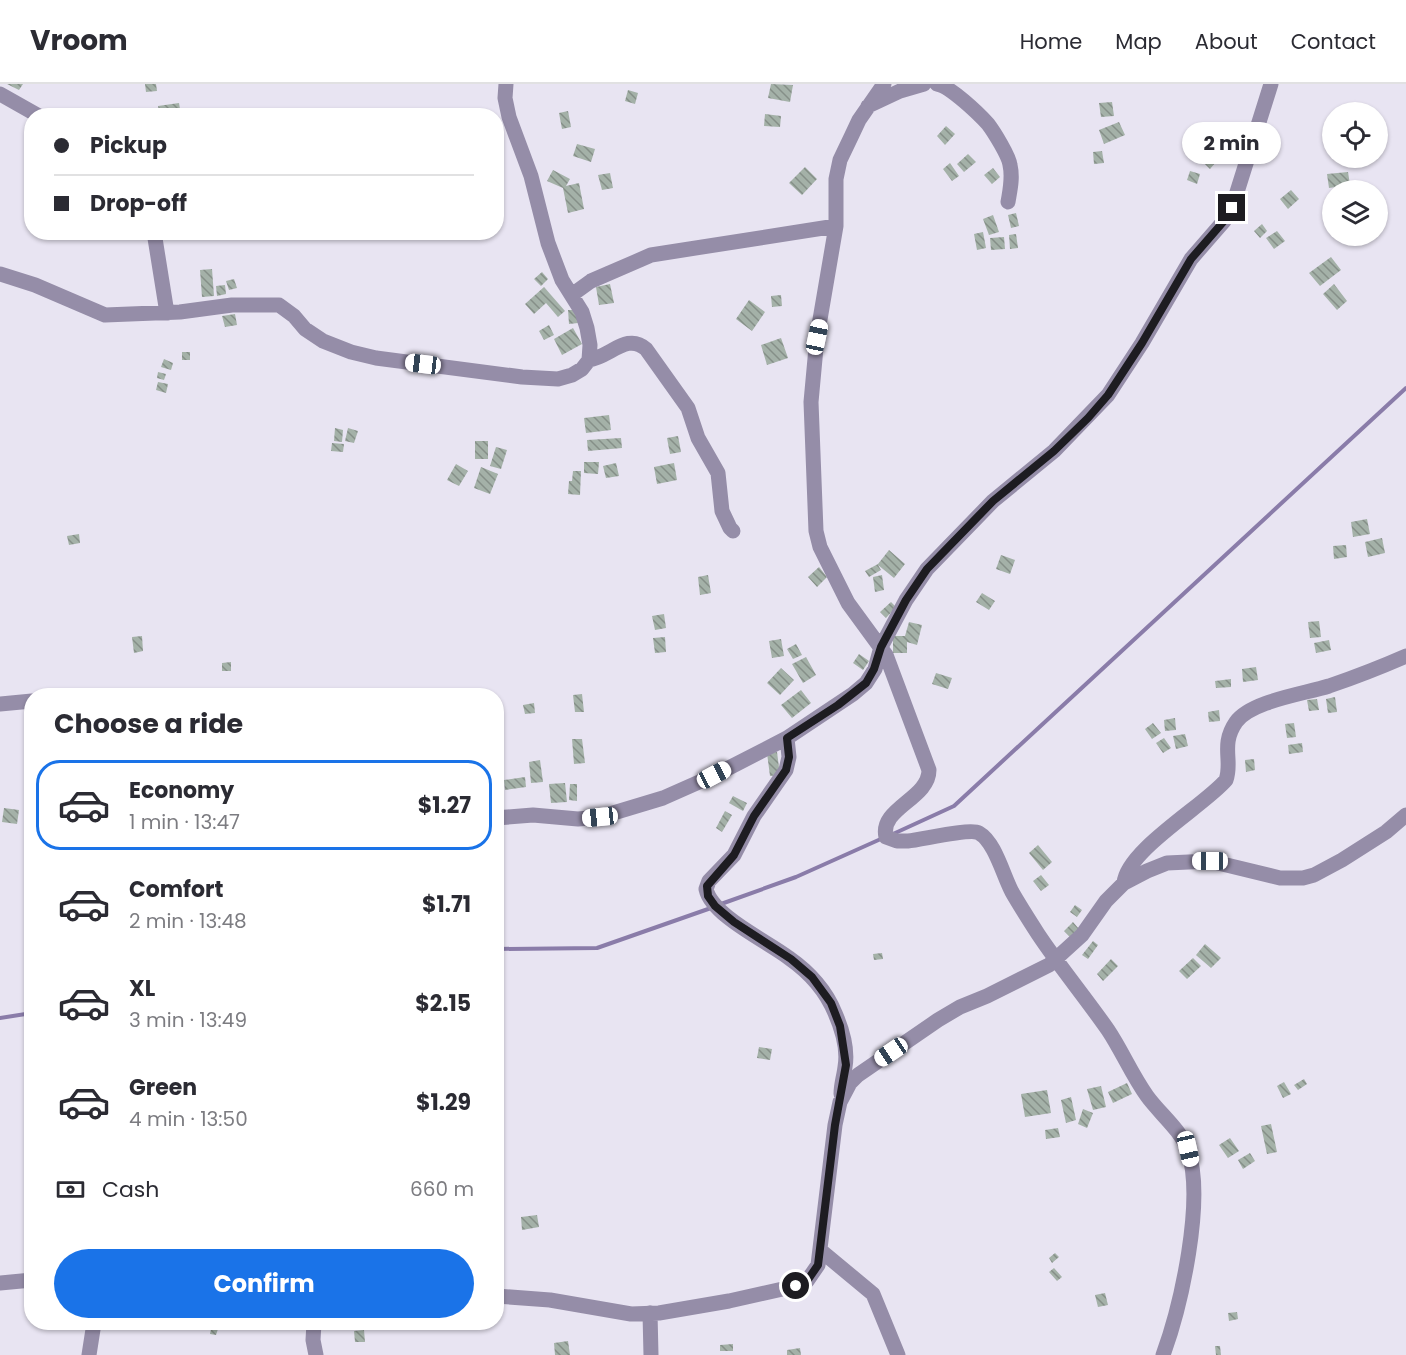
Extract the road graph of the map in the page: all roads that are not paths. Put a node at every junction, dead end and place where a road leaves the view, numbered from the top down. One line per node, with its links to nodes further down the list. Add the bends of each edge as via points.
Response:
1 (506, 84): 13 (street, via 509,117 531,176 548,243 562,280)
2 (884, 84): 7 (street)
3 (924, 84): 7 (street)
4 (938, 84): 9 (street, via 955,94 988,125 1010,163)
5 (1271, 84): 17 (street, via 1232,208 1191,259 1108,395 1054,451 993,501 927,569)
6 (0, 94): 8 (street)
7 (868, 106): 10 (street, via 840,160)
8 (25, 108)
9 (1008, 202)
10 (836, 226): 13 (street, via 651,255 591,281); 17 (street, via 812,392 816,531 848,603)
11 (155, 240): 14 (street)
12 (0, 274): 14 (street, via 105,315)
13 (573, 294): 15 (street, via 586,328)
14 (167, 313): 15 (street, via 232,305 279,305 314,336 351,352 522,377 558,379 576,373)
15 (589, 360): 16 (street, via 629,343 646,349 688,408 698,438 718,473 722,511)
16 (733, 531)
17 (881, 647): 21 (street, via 866,683); 25 (street, via 929,774 922,789 893,814 886,826 886,837 908,841 972,831 984,837)
18 (1406, 656): 24 (street, via 1329,686 1256,708 1239,718 1227,746 1226,780 1135,861)
19 (24, 702): 20 (street)
20 (0, 704)
21 (787, 738): 23 (street, via 663,798 600,817); 26 (street, via 786,770 754,816 734,855 709,881 706,890 722,912 791,959 823,990 836,1014 846,1056)
22 (1406, 815): 24 (street, via 1342,860 1303,878 1280,878 1210,861 1190,861 1167,863)
23 (504, 817)
24 (1124, 883): 25 (street, via 1082,935)
25 (1055, 960): 26 (street, via 938,1020 858,1075); 38 (street, via 1188,1149 1194,1183 1188,1259)
26 (842, 1097): 27 (street)
27 (820, 1250): 31 (street, via 813,1275 796,1286); 37 (street, via 873,1294)
28 (24, 1281): 29 (street)
29 (0, 1283)
30 (504, 1297): 31 (street, via 631,1314)
31 (650, 1313): 36 (street)
32 (93, 1330): 34 (street)
33 (314, 1330): 35 (street)
34 (89, 1355)
35 (316, 1355)
36 (651, 1355)
37 (898, 1355)
38 (1163, 1355)

